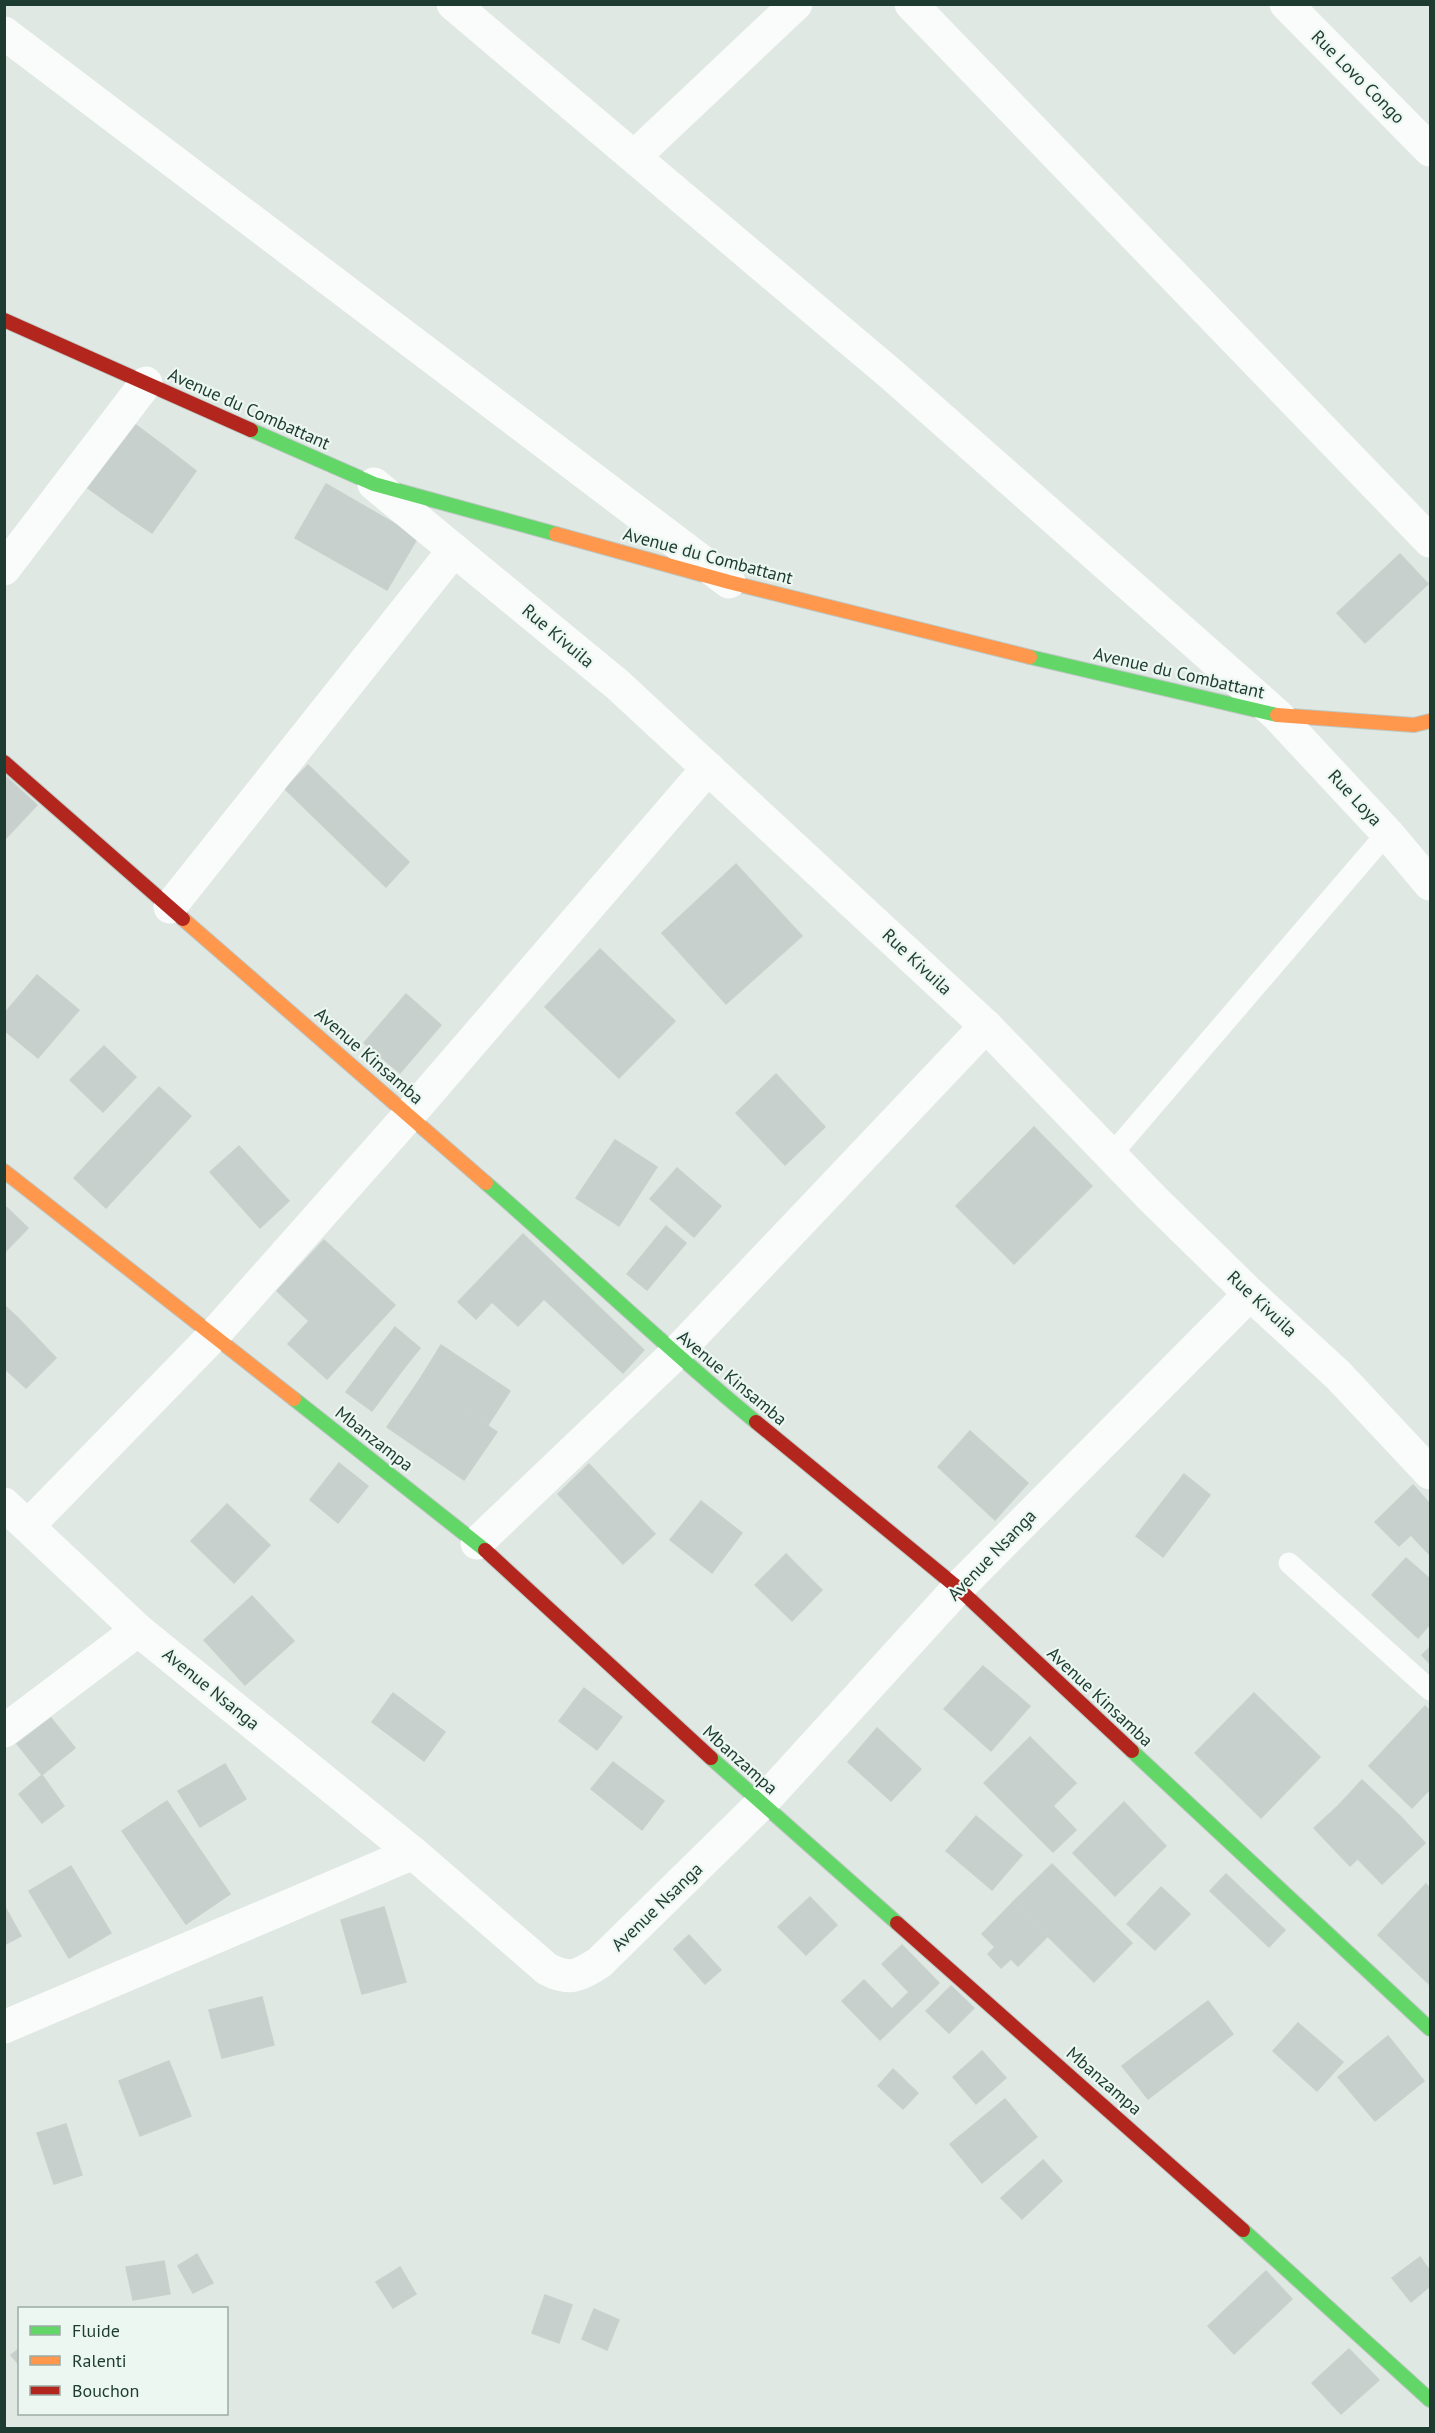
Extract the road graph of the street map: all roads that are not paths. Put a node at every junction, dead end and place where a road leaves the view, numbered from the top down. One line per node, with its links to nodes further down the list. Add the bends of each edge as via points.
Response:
1 (453, 4): 7 (street, Rue Loya)
2 (796, 4): 7 (street)
3 (911, 4): 11 (street)
4 (1286, 4): 6 (street, Rue Lovo Congo)
5 (4, 33): 14 (street)
6 (1431, 150)
7 (635, 156): 15 (street, Rue Loya, via 901,383)
8 (4, 320): 9 (street, Avenue du Combattant)
9 (146, 383): 10 (street, Avenue du Combattant); 13 (street)
10 (374, 484): 12 (street, Rue Kivuila); 14 (street, Avenue du Combattant)
11 (1431, 541)
12 (454, 550): 18 (street, Rue Kivuila, via 618,685); 21 (street)
13 (4, 569)
14 (729, 582): 15 (street, Avenue du Combattant)
15 (1277, 714): 16 (street, Avenue du Combattant, via 1414,725); 19 (street, Rue Loya)
16 (1431, 721)
17 (4, 762): 21 (street, Avenue Kinsamba)
18 (708, 768): 22 (street, Rue Kivuila); 23 (street)
19 (1388, 833): 20 (street, Rue Loya); 24 (lane)
20 (1431, 884)
21 (170, 907): 23 (street, Avenue Kinsamba)
22 (986, 1026): 24 (street, Rue Kivuila); 28 (street)
23 (409, 1115): 27 (street); 28 (street, Avenue Kinsamba)
24 (1111, 1155): 26 (street, Rue Kivuila)
25 (4, 1171): 27 (street, Mbanzampa)
26 (1250, 1294): 29 (street, Rue Kivuila); 34 (street, Avenue Nsanga)
27 (213, 1336): 31 (street); 32 (street, Mbanzampa)
28 (674, 1354): 32 (street); 34 (street, Avenue Kinsamba)
29 (1426, 1460)
30 (4, 1504): 31 (street, Avenue Nsanga)
31 (29, 1526): 35 (street, Avenue Nsanga)
32 (477, 1543): 38 (street, Mbanzampa)
33 (1289, 1563): 36 (lane)
34 (958, 1588): 38 (street, Avenue Nsanga); 41 (street, Avenue Kinsamba)
35 (138, 1630): 37 (street); 39 (street, Avenue Nsanga)
36 (1431, 1690)
37 (4, 1731)
38 (761, 1804): 39 (street, Avenue Nsanga, via 599,1963 579,1976 562,1977 547,1969); 42 (street, Mbanzampa, via 1164,2158)
39 (413, 1853): 40 (street)
40 (4, 2027)
41 (1431, 2029)
42 (1431, 2400)

